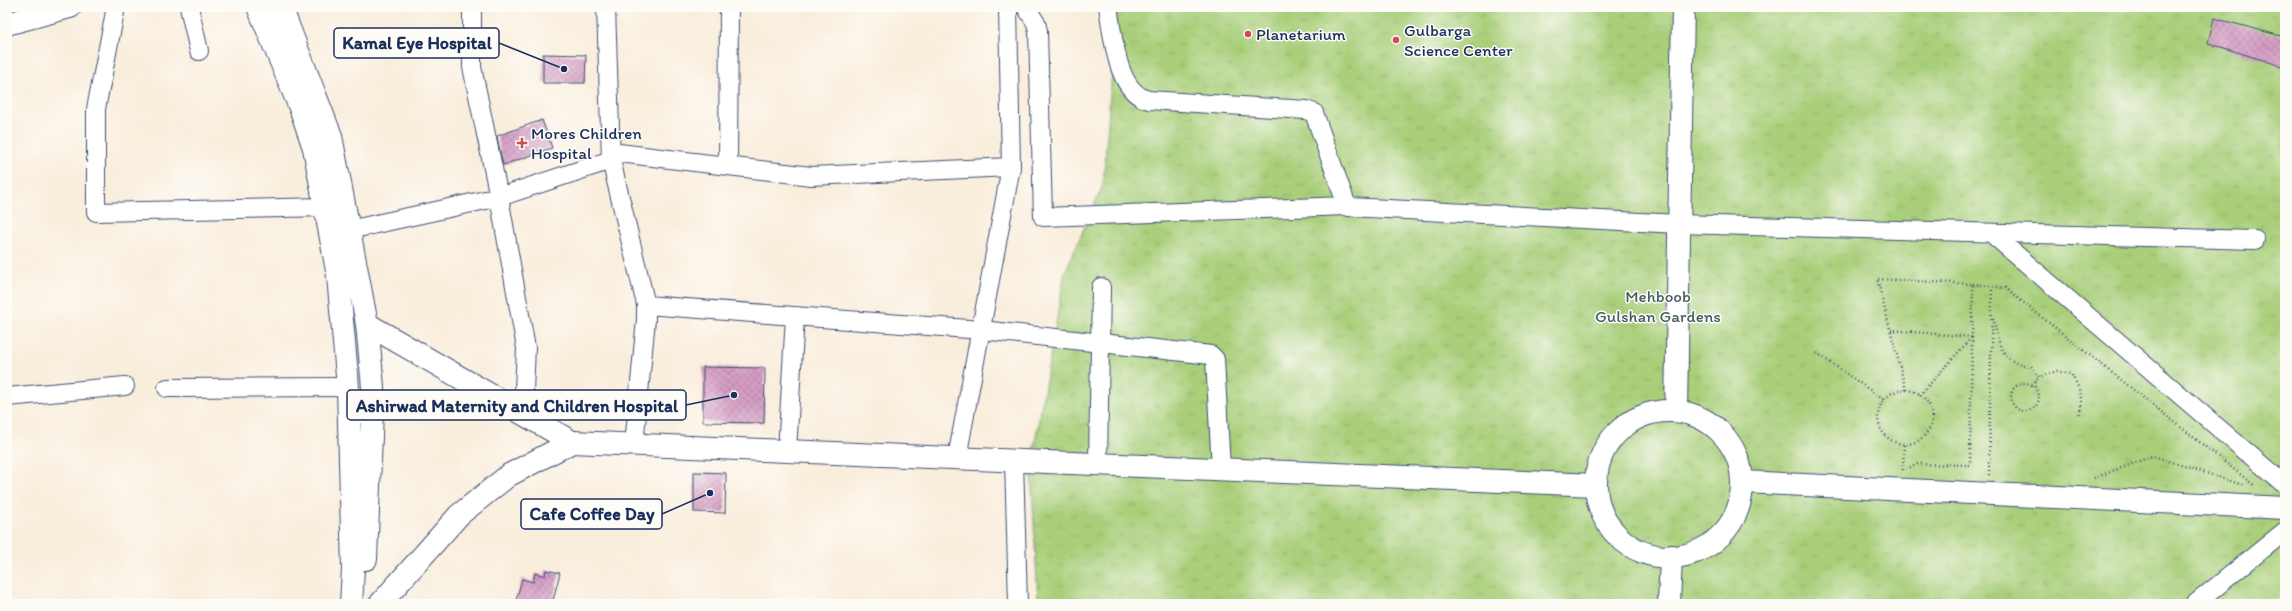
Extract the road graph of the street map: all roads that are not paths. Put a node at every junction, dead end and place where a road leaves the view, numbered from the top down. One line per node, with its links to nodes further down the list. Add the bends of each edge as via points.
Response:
1 (70, 7): 13 (street)
2 (116, 7): 20 (street, via 96,109 96,212)
3 (189, 7): 14 (street)
4 (258, 7): 20 (street, via 314,148)
5 (281, 7): 22 (street, via 331,136)
6 (472, 7): 18 (street, via 472,67)
7 (606, 7): 15 (street)
8 (729, 7): 16 (street)
9 (1008, 7): 17 (street)
10 (1026, 7): 19 (street, via 1036,22 1038,31 1043,217)
11 (1108, 7): 19 (street, via 1121,73 1141,98 1306,110 1314,113)
12 (1683, 7): 21 (street)
13 (7, 24)
14 (199, 51)
15 (611, 156): 16 (street); 18 (street); 26 (street)
16 (728, 166): 17 (street, via 811,176)
17 (1011, 167): 29 (street)
18 (499, 197): 22 (street); 36 (street, via 526,348)
19 (1348, 206): 21 (street)
20 (326, 207): 32 (street, via 338,276)
21 (1679, 224): 23 (street); 35 (street)
22 (349, 230): 28 (street)
23 (1991, 233): 24 (street); 45 (street)
24 (2255, 240)
25 (1101, 287): 30 (street)
26 (646, 305): 27 (street); 38 (street)
27 (795, 316): 29 (street); 39 (street)
28 (367, 324): 36 (street); 51 (street, via 373,387)
29 (982, 330): 30 (street); 40 (street)
30 (1101, 343): 42 (street); 43 (street, via 1214,357)
31 (125, 386): 34 (street)
32 (348, 387): 33 (street); 50 (street)
33 (167, 388)
34 (7, 397)
35 (1676, 411): 44 (street, via 1708,421 1729,440 1743,473); 46 (street, via 1643,415 1618,431 1601,455)
36 (523, 412): 37 (street)
37 (572, 442): 38 (street); 52 (street, via 509,476 459,515)
38 (634, 445): 39 (street)
39 (787, 451): 40 (street)
40 (957, 458): 41 (street)
41 (1014, 460): 42 (street); 53 (street)
42 (1098, 463): 43 (street)
43 (1222, 469): 46 (street)
44 (1743, 482): 47 (street); 49 (street, via 1742,501 1732,525 1722,536 1692,555)
45 (2285, 485)
46 (1595, 486): 49 (street, via 1602,517 1627,545 1657,557)
47 (2285, 508)
48 (2285, 531): 55 (street)
49 (1671, 556): 54 (street)
50 (351, 604)
51 (365, 604)
52 (380, 604)
53 (1018, 604)
54 (1669, 604)
55 (2195, 604)

